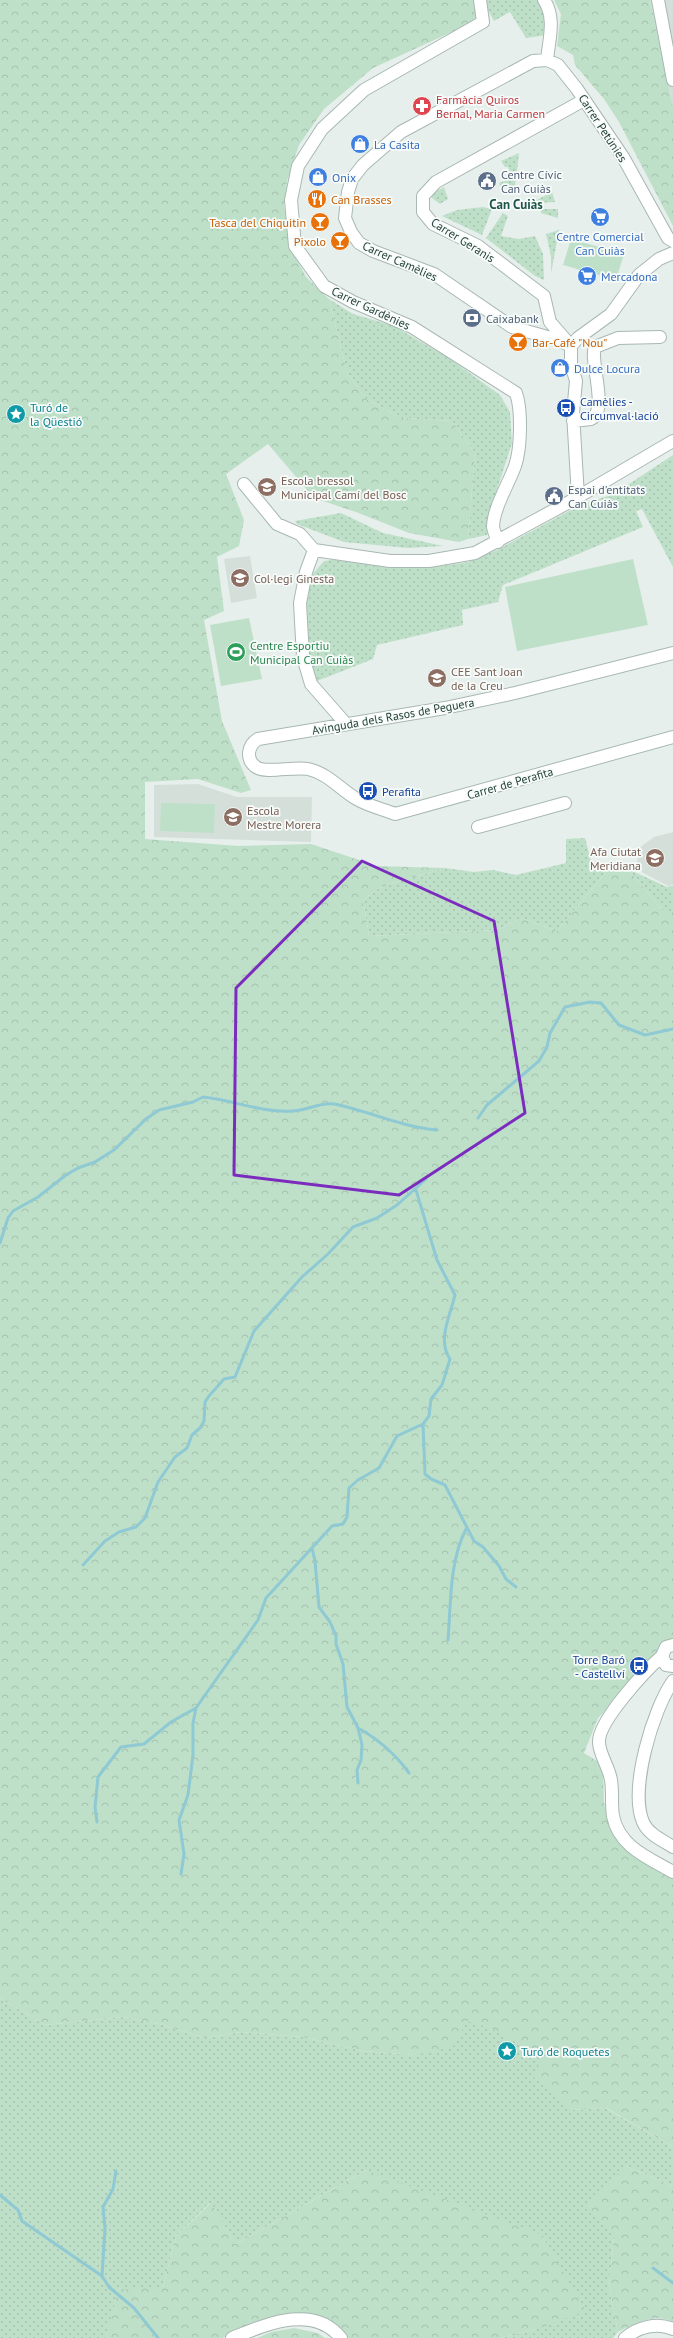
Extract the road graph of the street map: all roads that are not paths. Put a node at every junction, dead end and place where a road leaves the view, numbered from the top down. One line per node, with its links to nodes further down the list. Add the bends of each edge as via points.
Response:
1 (480, 0): 15 (street, Carrer Gardènies, via 483,22 364,90 322,128 298,166 290,200 296,246 324,286 352,302 412,327 516,394 519,401 519,444 516,464 493,527)
2 (544, 0): 4 (street, via 549,7 552,25)
3 (658, 0): 5 (street)
4 (547, 60): 6 (street, Carrer Petúnies, via 558,65); 10 (street, Carrer Camèlies, via 533,61 401,132 352,179 345,218 350,232 359,243 373,251 434,274 512,327)
5 (673, 80)
6 (584, 100): 7 (street, Carrer Petúnies, via 623,157 649,206); 10 (street, Carrer Geranis, via 436,182 423,196 422,204 423,212 434,224 478,246 544,296 550,322)
7 (671, 240)
8 (673, 253): 10 (street, via 660,259 639,275 611,314)
9 (660, 337): 11 (street, via 618,338 595,347 592,355 599,384 595,415 591,419)
10 (571, 346): 11 (street, via 571,364 576,381)
11 (574, 421): 14 (street)
12 (673, 441): 14 (street)
13 (244, 484): 16 (street, via 276,524 300,534)
14 (578, 497): 15 (street)
15 (498, 542): 16 (street, via 475,553 429,561 390,561)
16 (314, 550): 20 (street, via 306,572 300,603 303,658 311,684)
17 (673, 653): 18 (street, Avinguda dels Rasos de Peguera)
18 (659, 656): 19 (street, Avinguda dels Rasos de Peguera); 20 (street, Avinguda dels Rasos de Peguera, via 515,693 445,708)
19 (673, 657)
20 (346, 724): 22 (street, Avinguda dels Rasos de Peguera, via 258,739 250,746 248,753 252,764 258,768 307,769 320,772)
21 (673, 737): 22 (street, Carrer de Perafita, via 395,814)
22 (349, 794)
23 (565, 803): 24 (street)
24 (478, 827)
25 (673, 1645): 26 (street, via 666,1647)
26 (669, 1664): 29 (street, via 638,1683 604,1724 599,1743 609,1769 613,1813 619,1832 637,1851)
27 (673, 1681): 28 (street, via 664,1696 653,1727 641,1772 639,1801 643,1823 651,1832)
28 (673, 1847)
29 (673, 1872)
30 (673, 2329): 33 (street, via 648,2326 634,2331)
31 (232, 2338): 32 (street, via 274,2322 297,2319 323,2324)
32 (341, 2338)
33 (625, 2338)

